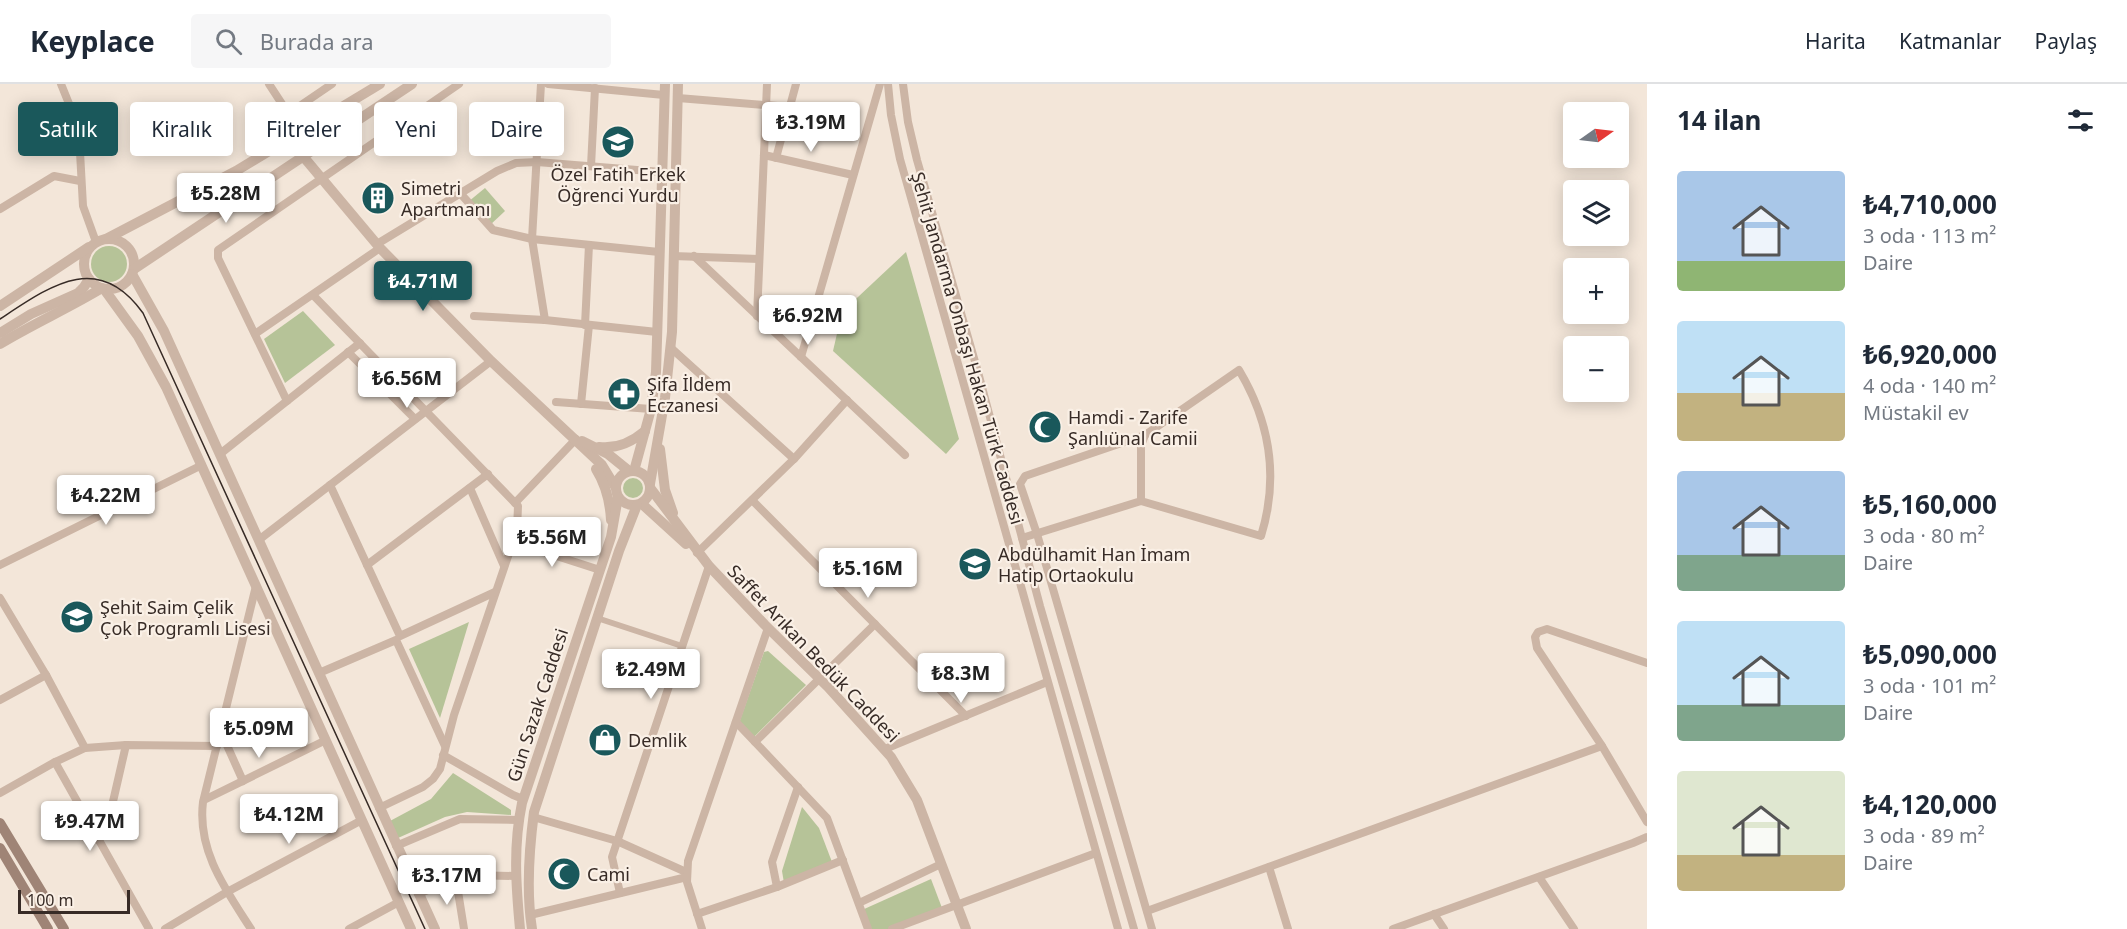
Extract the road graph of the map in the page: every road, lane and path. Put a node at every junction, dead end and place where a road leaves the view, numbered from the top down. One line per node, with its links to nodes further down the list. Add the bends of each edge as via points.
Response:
1 (61, 84): 34 (street, via 79,134)
2 (269, 84): 18 (street)
3 (332, 84): 19 (street)
4 (380, 84): 20 (street)
5 (412, 84): 23 (street)
6 (459, 84): 33 (street)
7 (541, 84): 29 (street)
8 (548, 84): 15 (street)
9 (678, 84): 17 (street)
10 (767, 84): 21 (street)
11 (796, 84): 22 (street)
12 (880, 84): 32 (street)
13 (888, 84): 113 (street, Şehit Jandarma Onbaşı Hakan Türk Caddesi, via 900,159)
14 (903, 84): 92 (street, Şehit Jandarma Onbaşı Hakan Türk Caddesi, via 912,141)
15 (595, 88): 16 (street); 30 (street)
16 (665, 90): 31 (street)
17 (678, 98): 21 (street); 42 (street)
18 (280, 102)
19 (306, 102)
20 (351, 102)
21 (766, 105): 22 (street); 24 (street)
22 (790, 108): 28 (street)
23 (362, 116)
24 (764, 155): 28 (street); 44 (street)
25 (261, 156): 38 (street)
26 (301, 156): 45 (street)
27 (303, 156): 33 (street)
28 (776, 158): 32 (street)
29 (537, 162): 30 (street); 35 (street, via 509,165); 37 (street)
30 (591, 166): 31 (street)
31 (662, 172): 41 (street)
32 (853, 175): 61 (street)
33 (321, 179): 40 (street); 56 (street, via 218,250 218,258)
34 (80, 181): 36 (street, via 54,176); 38 (street, via 85,215)
35 (460, 193): 37 (street, via 493,230); 40 (street)
36 (0, 209)
37 (532, 239): 39 (street); 52 (street)
38 (98, 242): 45 (street, via 122,242 134,259); 46 (street, via 85,259); 49 (street)
39 (589, 245): 41 (street); 53 (street)
40 (379, 246): 48 (street); 62 (street)
41 (659, 252): 54 (street)
42 (673, 256): 43 (street); 59 (street)
43 (694, 256): 44 (street); 51 (street)
44 (759, 259): 51 (street)
45 (133, 272): 47 (street, via 122,286); 75 (street)
46 (89, 279): 47 (street); 55 (street, via 78,293)
47 (103, 288): 58 (street); 78 (street, via 144,345)
48 (313, 295): 56 (street); 57 (street)
49 (0, 306)
50 (474, 316): 52 (street)
51 (757, 316): 61 (street)
52 (545, 320): 53 (street)
53 (587, 325): 54 (street); 66 (street)
54 (657, 332): 67 (street)
55 (0, 333)
56 (255, 334): 63 (street)
57 (360, 343): 60 (street); 68 (street)
58 (0, 344)
59 (671, 348): 70 (street); 77 (street)
60 (348, 352): 63 (street); 69 (street)
61 (801, 357): 64 (street)
62 (491, 361): 68 (street); 73 (street)
63 (287, 400): 75 (street)
64 (847, 400): 76 (street); 77 (street)
65 (556, 402): 66 (street)
66 (581, 404): 67 (street)
67 (651, 409): 71 (street)
68 (426, 411): 69 (street); 80 (street)
69 (415, 419): 81 (street)
70 (659, 430): 82 (street); 91 (street, via 665,490)
71 (645, 431): 74 (street, via 620,445); 79 (street)
72 (1146, 435): 86 (street, via 1141,446); 86 (street, via 1239,370 1264,426 1270,456 1270,492 1261,536); 89 (street, via 1022,478 1020,487)
73 (576, 439): 74 (street); 84 (street, via 602,465); 87 (street); 90 (street, via 605,485)
74 (597, 447): 79 (street)
75 (220, 454): 93 (street)
76 (904, 455)
77 (794, 459): 85 (street)
78 (202, 465): 96 (street); 101 (street)
79 (632, 471): 82 (street, via 643,473); 84 (street, via 621,476)
80 (488, 474): 83 (street); 87 (street)
81 (330, 485): 93 (street); 97 (street)
82 (651, 487): 88 (street); 91 (street)
83 (470, 488): 97 (street); 98 (street)
84 (617, 492): 88 (street, via 628,505); 90 (street, Gün Sazak Caddesi)
85 (752, 500): 95 (street); 105 (street)
86 (1141, 501): 89 (street)
87 (515, 503): 94 (street, via 517,530)
88 (640, 504): 95 (street); 104 (street, Gün Sazak Caddesi, via 624,535)
89 (1037, 534): 92 (street); 158 (street)
90 (611, 537): 100 (street, Gün Sazak Caddesi)
91 (686, 537): 95 (street, Saffet Arıkan Bedük Caddesi)
92 (1022, 538): 178 (street, Şehit Jandarma Onbaşı Hakan Türk Caddesi)
93 (260, 539): 110 (street)
94 (513, 542): 98 (street); 100 (street)
95 (697, 553): 99 (street, Saffet Arıkan Bedük Caddesi)
96 (0, 565)
97 (367, 565): 107 (street)
98 (504, 566): 102 (street)
99 (709, 566): 106 (street, Saffet Arıkan Bedük Caddesi); 108 (street)
100 (600, 570): 130 (street, Gün Sazak Caddesi)
101 (257, 585): 117 (street); 118 (street)
102 (495, 592): 107 (street); 125 (street)
103 (1, 603): 111 (street)
104 (596, 618): 108 (street); 133 (street, Gün Sazak Caddesi)
105 (875, 624): 112 (street); 115 (street)
106 (768, 628): 112 (street, Saffet Arıkan Bedük Caddesi); 116 (street)
107 (398, 638): 110 (street); 125 (street)
108 (682, 646): 140 (street)
109 (1647, 663): 122 (street, via 1547,630 1535,637 1537,648)
110 (319, 673): 132 (street)
111 (46, 675): 114 (street); 123 (street)
112 (819, 679): 119 (street); 124 (street, Saffet Arıkan Bedük Caddesi)
113 (1047, 682): 115 (street); 143 (street, Şehit Jandarma Onbaşı Hakan Türk Caddesi)
114 (0, 700)
115 (966, 716): 124 (street)
116 (736, 722): 119 (street); 147 (street)
117 (220, 732): 121 (street); 127 (street)
118 (326, 740): 127 (street); 134 (street)
119 (755, 742): 128 (street)
120 (126, 745): 121 (street); 123 (street); 139 (street, via 106,832)
121 (217, 746): 131 (street)
122 (1602, 746): 136 (street); 146 (street)
123 (85, 748): 126 (street)
124 (885, 749): 145 (street, Saffet Arıkan Bedük Caddesi, via 914,794)
125 (444, 750): 130 (street); 132 (street, via 440,769 428,783)
126 (55, 762): 129 (street); 139 (street)
127 (243, 781): 131 (street)
128 (798, 787): 144 (street, via 827,818); 151 (street, via 772,862)
129 (0, 793)
130 (523, 799): 135 (street, Gün Sazak Caddesi)
131 (204, 800): 152 (street, via 206,846)
132 (379, 808): 141 (street)
133 (533, 817): 140 (street); 161 (street, Gün Sazak Caddesi)
134 (362, 820): 152 (street); 155 (street)
135 (518, 820): 141 (street, via 460,819); 148 (street, Gün Sazak Caddesi)
136 (1647, 822)
137 (0, 823): 164 (main road)
138 (1647, 837): 149 (street)
139 (98, 840): 165 (street)
140 (617, 841): 147 (street); 153 (street, via 612,857)
141 (396, 846): 154 (street)
142 (0, 849): 163 (main road)
143 (1096, 853): 157 (street); 177 (street, Şehit Jandarma Onbaşı Hakan Türk Caddesi)
144 (843, 860): 151 (street); 156 (street)
145 (941, 864): 156 (street); 157 (street, Saffet Arıkan Bedük Caddesi)
146 (1269, 867): 158 (street); 180 (street)
147 (686, 875): 153 (street); 159 (street)
148 (515, 876): 150 (street, via 470,875); 171 (street, Gün Sazak Caddesi)
149 (1539, 877): 160 (street); 183 (street)
150 (456, 879): 154 (street); 170 (street)
151 (777, 887): 159 (street)
152 (227, 892): 166 (street); 167 (street)
153 (620, 893): 161 (street)
154 (418, 894): 169 (street)
155 (399, 902): 162 (street); 168 (street)
156 (859, 903): 174 (street)
157 (957, 905): 175 (street); 176 (street, Saffet Arıkan Bedük Caddesi)
158 (1147, 911): 179 (street)
159 (697, 914): 173 (street)
160 (1434, 914): 181 (street); 182 (street)
161 (530, 915): 172 (street, Gün Sazak Caddesi)
162 (353, 928)
163 (48, 929)
164 (64, 929)
165 (149, 929)
166 (165, 929)
167 (251, 929)
168 (411, 929)
169 (435, 929)
170 (464, 929)
171 (519, 929)
172 (532, 929)
173 (702, 929)
174 (868, 929)
175 (892, 929)
176 (966, 929)
177 (1118, 929)
178 (1134, 929)
179 (1152, 929)
180 (1288, 929)
181 (1393, 929)
182 (1444, 929)
183 (1574, 929)

